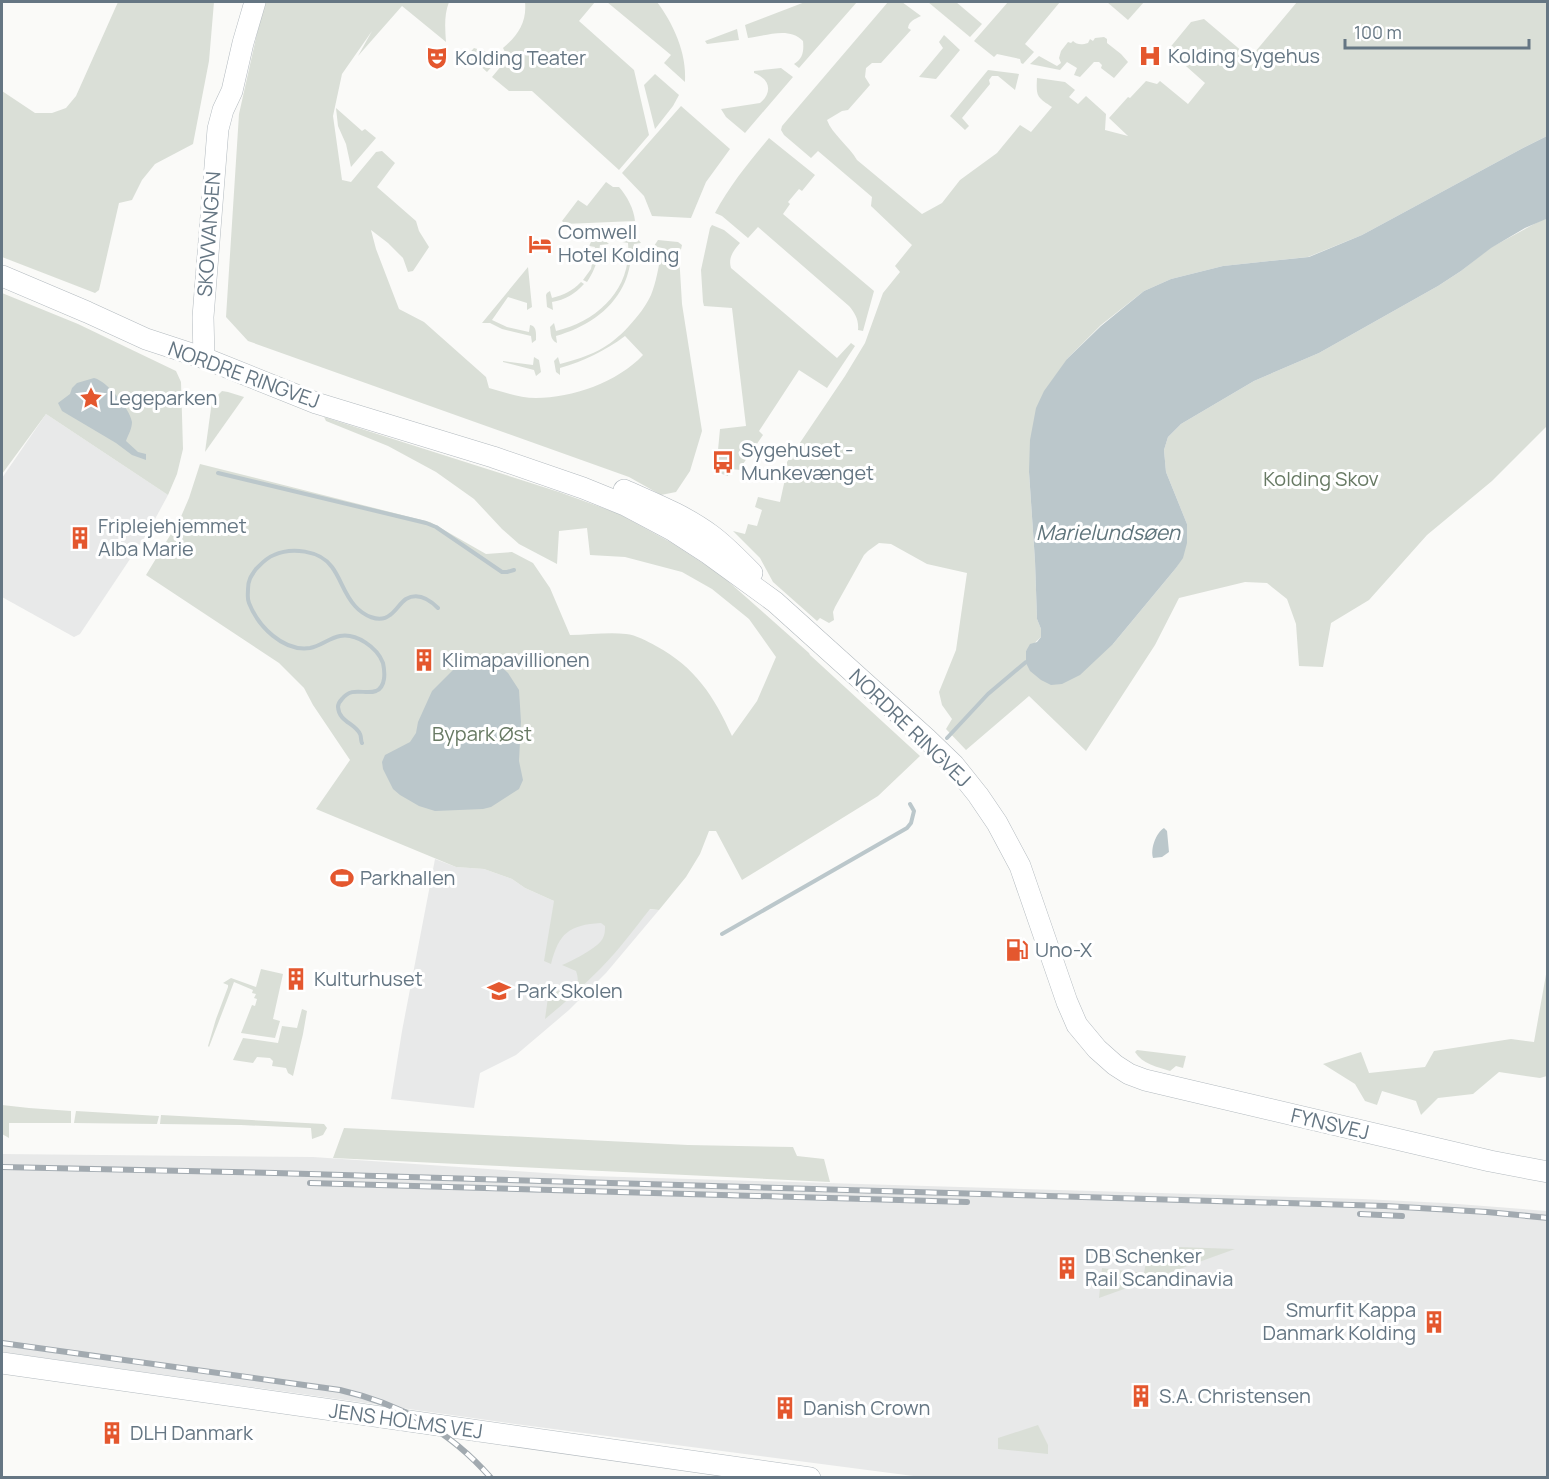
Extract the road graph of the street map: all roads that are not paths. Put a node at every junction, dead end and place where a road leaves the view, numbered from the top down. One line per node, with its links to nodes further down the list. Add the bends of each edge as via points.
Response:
1 (242, 2): 3 (main road, SKOVVANGEN, via 229,42 221,88)
2 (255, 2): 3 (main road, SKOVVANGEN, via 232,91)
3 (223, 110): 5 (main road, SKOVVANGEN, via 214,166 204,293)
4 (2, 276): 5 (main road, NORDRE RINGVEJ, via 146,339)
5 (204, 358): 6 (main road, NORDRE RINGVEJ, via 316,403 493,457 561,466 681,516 710,534 732,552 775,602 954,765 978,795 1020,866 1071,1013 1086,1037)
6 (1115, 1065): 7 (main road, FYNSVEJ, via 1129,1074 1173,1087)
7 (1548, 1172)
8 (2, 1363): 9 (main road, JENS HOLMS VEJ)
9 (810, 1478)

